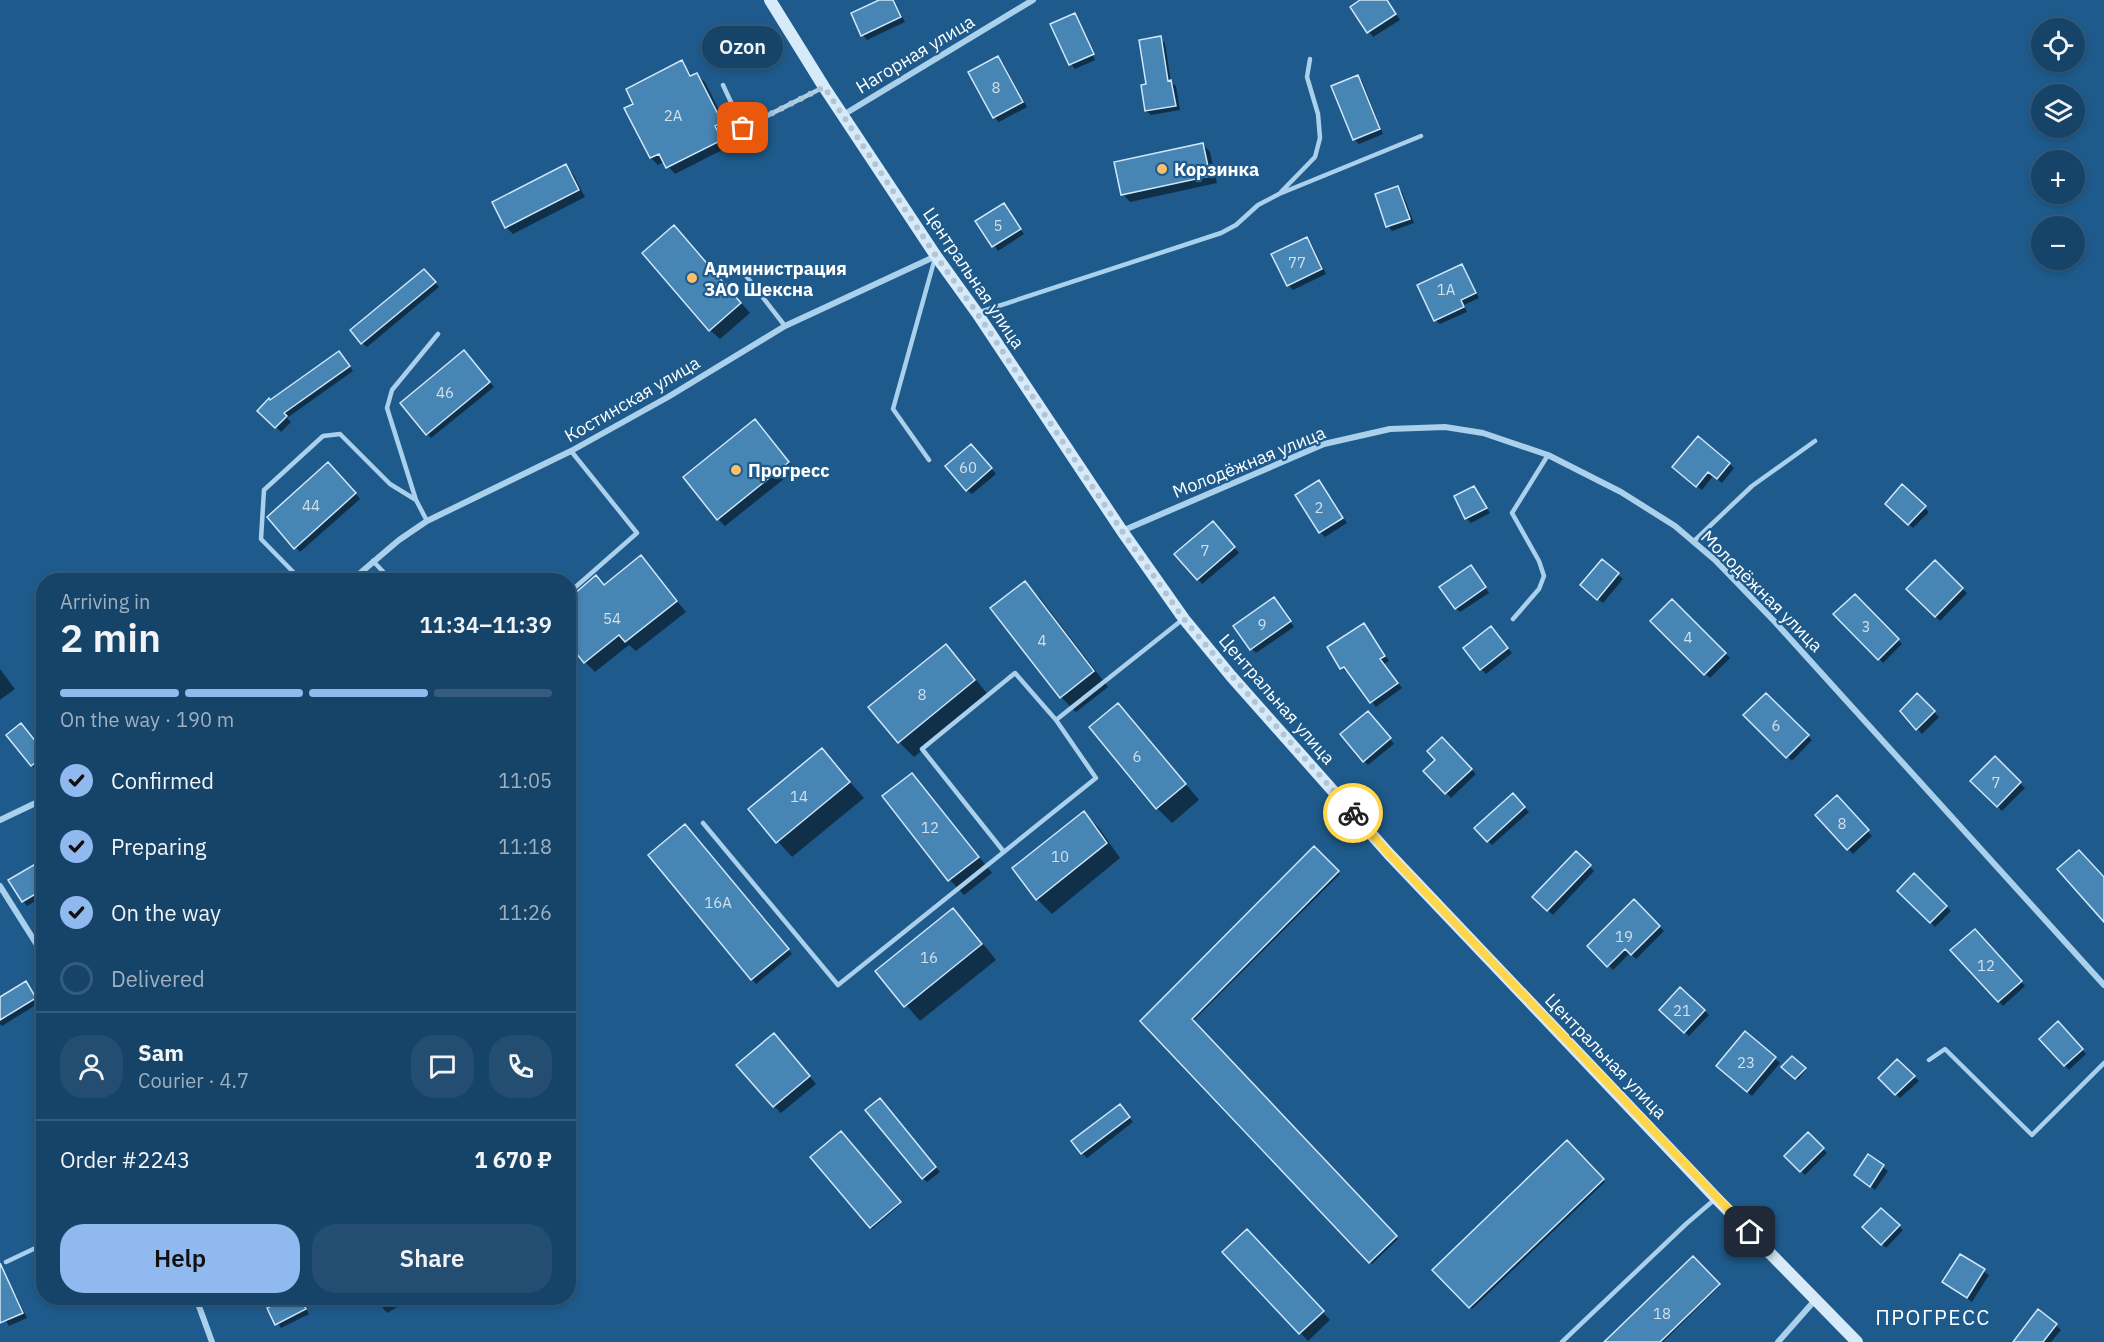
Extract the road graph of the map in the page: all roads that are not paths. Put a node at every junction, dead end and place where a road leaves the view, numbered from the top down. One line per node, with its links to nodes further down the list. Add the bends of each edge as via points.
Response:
1 (770, 0): 5 (street, Центральная улица)
2 (1033, 0): 6 (street, Нагорная улица)
3 (1310, 59): 8 (lane, via 1307,77 1318,114 1320,138 1315,156)
4 (723, 85): 5 (lane, via 743,128)
5 (824, 87): 6 (street, Центральная улица)
6 (843, 115): 9 (street, Центральная улица)
7 (1421, 136): 8 (lane)
8 (1279, 194): 11 (lane, via 1221,233)
9 (936, 256): 11 (street, Центральная улица); 12 (street, Костинская улица); 17 (lane, via 893,409)
10 (740, 268): 12 (lane)
11 (977, 313): 20 (street, Центральная улица)
12 (785, 326): 15 (street, Костинская улица)
13 (438, 334): 18 (lane, via 392,390 387,408)
14 (1815, 441): 21 (lane, via 1752,486)
15 (571, 451): 19 (street, Костинская улица); 26 (lane, via 637,533)
16 (1548, 455): 20 (street, Молодёжная улица, via 1483,433 1445,427 1390,429 1324,444); 21 (street, Молодёжная улица, via 1621,492); 28 (lane, via 1512,513 1544,576 1539,589)
17 (929, 459)
18 (416, 500): 19 (lane); 23 (lane, via 390,484 340,434 323,436 264,490 261,539)
19 (427, 521): 22 (street, Костинская улица)
20 (1122, 531): 27 (street, Центральная улица)
21 (1693, 542): 36 (street, Молодёжная улица, via 1775,622)
22 (373, 561): 24 (street, Костинская улица); 25 (lane)
23 (294, 573)
24 (360, 573)
25 (384, 573)
26 (576, 587)
27 (1184, 619): 29 (lane); 39 (street, Центральная улица, via 1389,854)
28 (1513, 619)
29 (1056, 720): 33 (lane, via 1096,778); 33 (lane, via 1015,673 922,749)
30 (36, 803): 31 (street)
31 (0, 820)
32 (703, 823): 33 (lane, via 838,985)
33 (1004, 852)
34 (0, 886): 35 (street)
35 (36, 943)
36 (2104, 985)
37 (1929, 1060): 38 (lane, via 1945,1049 2032,1135)
38 (2104, 1063)
39 (1716, 1198): 42 (street, Центральная улица); 45 (lane)
40 (36, 1248): 41 (lane)
41 (6, 1262)
42 (1816, 1299): 46 (street); 47 (street, Центральная улица)
43 (199, 1305): 44 (street)
44 (212, 1342)
45 (1562, 1342)
46 (1778, 1342)
47 (1857, 1342)

